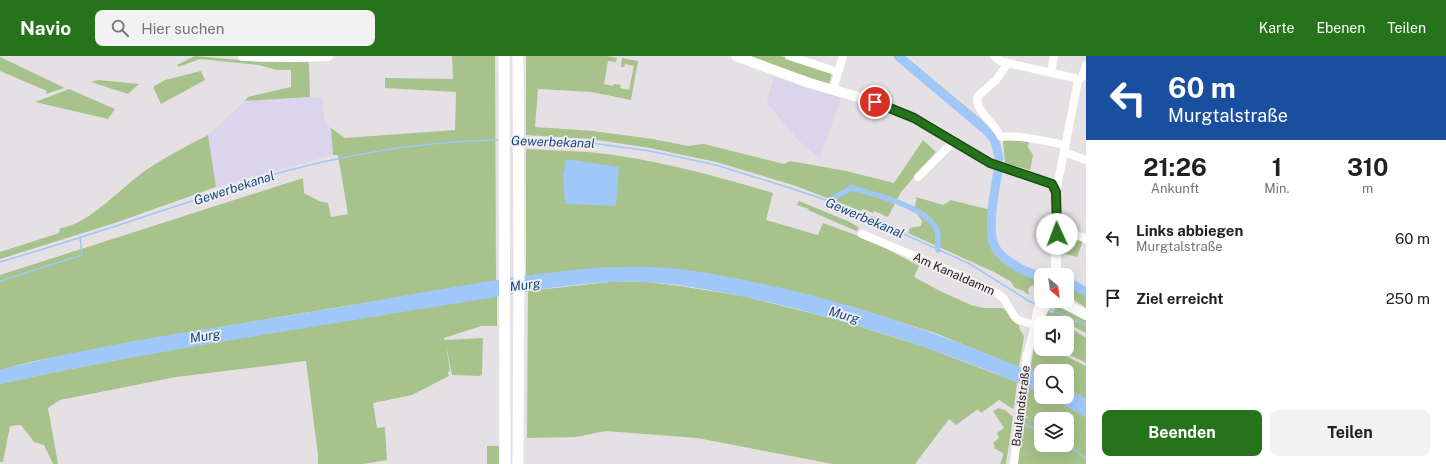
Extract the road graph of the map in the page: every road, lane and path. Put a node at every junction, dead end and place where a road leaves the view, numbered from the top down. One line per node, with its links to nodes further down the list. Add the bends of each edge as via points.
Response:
1 (243, 56): 9 (main road)
2 (328, 56): 10 (main road)
3 (504, 56): 33 (highway)
4 (518, 56): 34 (highway)
5 (789, 56): 14 (street)
6 (843, 56): 14 (street)
7 (994, 56): 12 (street)
8 (1054, 56): 15 (street)
9 (269, 57): 10 (main road)
10 (305, 57)
11 (743, 57): 17 (main road)
12 (1008, 63): 15 (street); 19 (street, via 996,80 978,96 978,106 1001,137 1030,138)
13 (1086, 65): 16 (street)
14 (838, 72): 17 (street)
15 (1051, 74): 16 (street, via 1075,78)
16 (1078, 81): 19 (street)
17 (833, 90): 18 (main road, via 898,110)
18 (954, 141): 21 (street); 22 (main road, via 990,163 1050,182)
19 (1064, 149): 20 (street); 22 (street)
20 (1086, 160)
21 (918, 177)
22 (1056, 192): 24 (main road)
23 (862, 234): 31 (street, Am Kanaldamm, via 998,294 1018,320)
24 (1057, 234): 25 (street, via 1068,233); 26 (main road)
25 (1086, 239)
26 (1056, 259): 27 (main road); 28 (main road)
27 (1053, 268)
28 (1056, 268)
29 (1074, 308): 30 (main road)
30 (1086, 315)
31 (1034, 325)
32 (1034, 328): 35 (street, Baulandstraße, via 1029,345)
33 (505, 464)
34 (518, 464)
35 (1014, 464)

